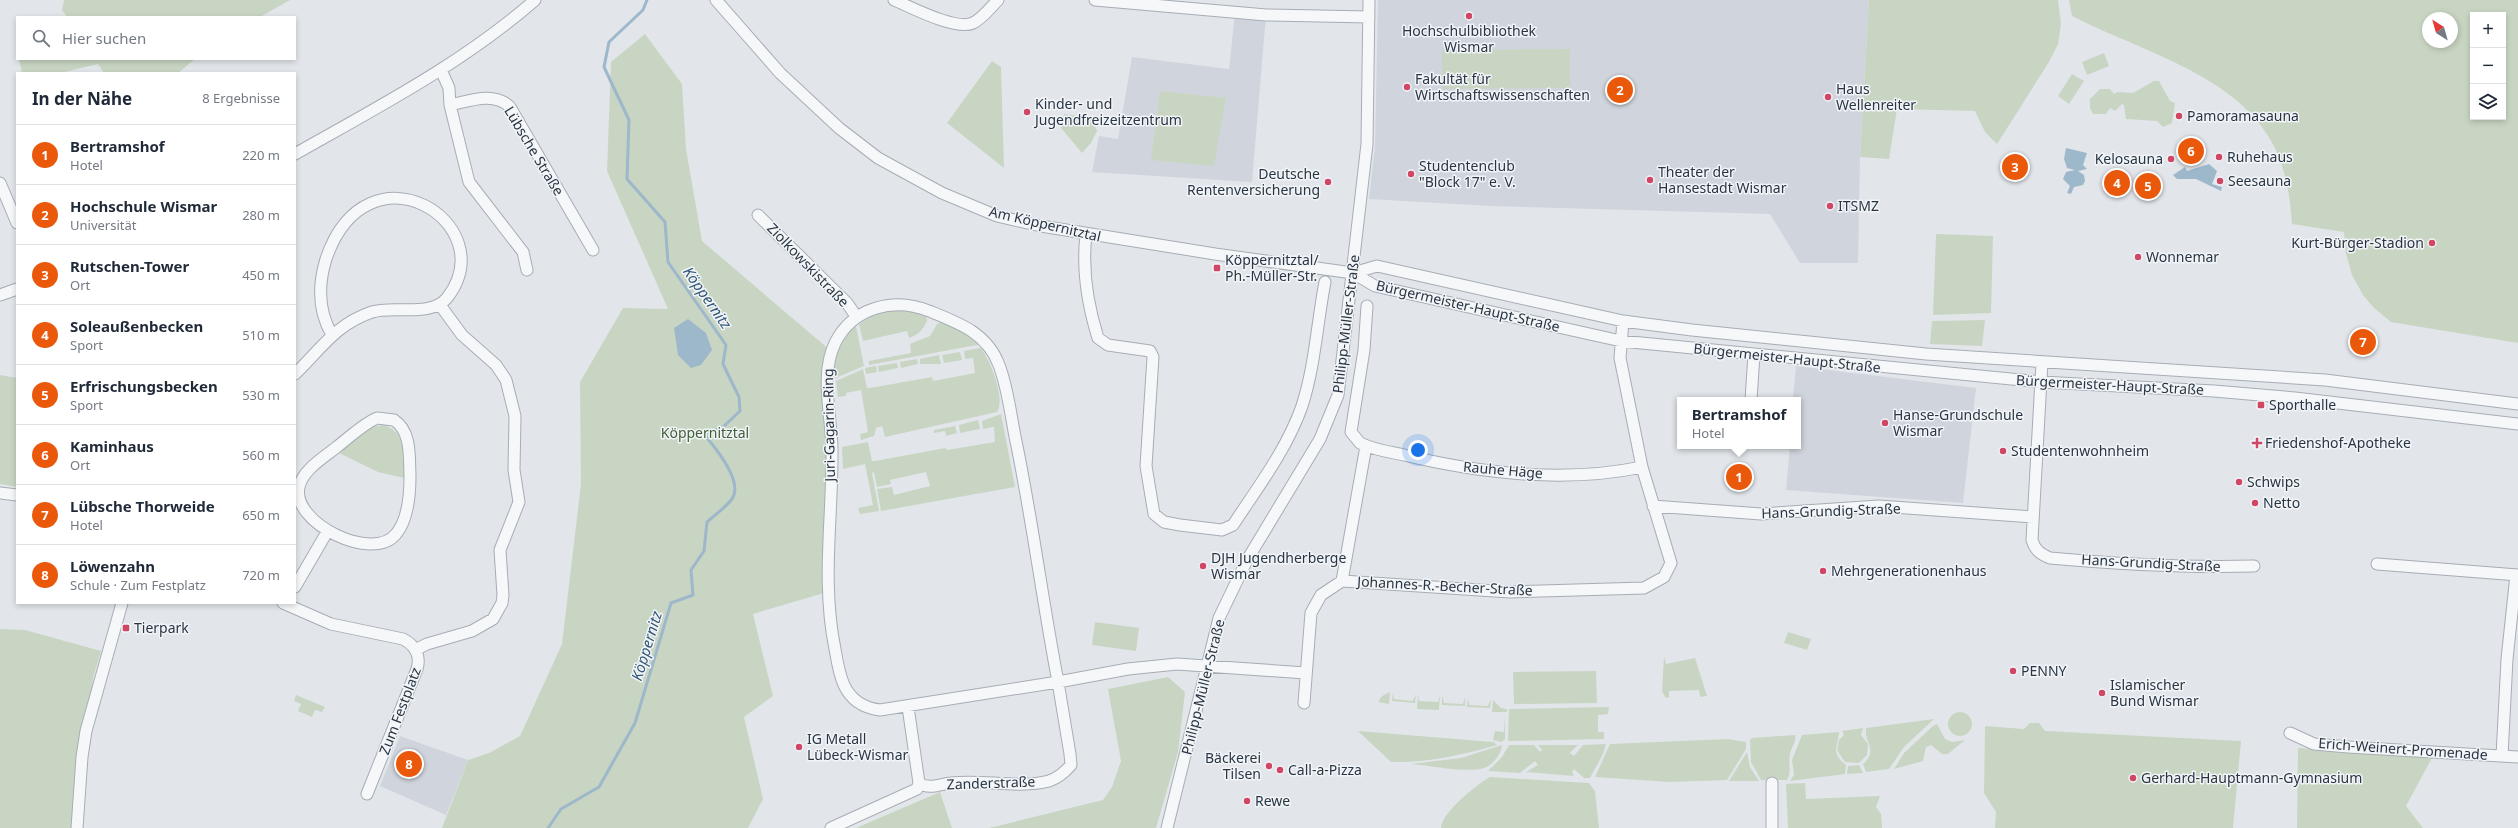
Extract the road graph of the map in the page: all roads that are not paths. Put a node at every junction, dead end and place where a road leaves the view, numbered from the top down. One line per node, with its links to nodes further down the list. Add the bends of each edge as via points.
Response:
1 (535, 0): 8 (street, via 482,43)
2 (716, 0): 14 (street, Am Köppernitztal, via 804,97 878,158 942,193 980,210)
3 (894, 0): 4 (street, via 929,15 965,26 975,23)
4 (998, 0)
5 (1095, 0): 7 (street, via 1266,15)
6 (1369, 0): 7 (street, Philipp-Müller-Straße)
7 (1370, 17): 17 (street, Philipp-Müller-Straße, via 1367,144)
8 (441, 70): 9 (street, via 449,88); 10 (street)
9 (450, 105): 15 (street, Lübsche Straße, via 491,98 510,107); 16 (street, via 469,182 523,252)
10 (296, 153)
11 (0, 183): 13 (street)
12 (758, 215): 23 (street, Ziolkowskistraße, via 847,303)
13 (16, 221)
14 (1086, 235): 17 (street, Am Köppernitztal); 18 (street, via 1084,251 1090,306 1098,338 1108,344 1150,352 1153,357 1146,466 1154,514 1164,522 1222,530 1233,525 1287,439 1300,411 1311,371)
15 (592, 250)
16 (527, 270)
17 (1353, 273): 24 (street, Bürgermeister-Haupt-Straße, via 1377,266); 26 (street, Bürgermeister-Haupt-Straße, via 1375,286); 49 (street, Philipp-Müller-Straße, via 1338,395 1330,417 1304,468 1236,579 1219,618)
18 (1324, 286)
19 (16, 290): 20 (street)
20 (0, 295)
21 (440, 304): 25 (street, via 425,309 372,312 346,323); 25 (street, via 452,291 459,271 459,250 454,235 447,223 427,205 406,198 388,199 368,206 352,216 341,227 331,246 323,269 320,289 322,312); 48 (street, via 462,335 496,365 506,380 515,416 514,470 519,502 500,550 503,594 502,603 494,619 472,631)
22 (1367, 306): 34 (street, Philipp-Müller-Straße, via 1364,350 1350,432)
23 (856, 316): 51 (street, Juri-Gagarin-Ring, via 887,305 910,305 970,329 988,344 994,354 1004,381 1020,460); 53 (street, Juri-Gagarin-Ring, via 841,332 828,363 832,448 827,594 830,619 841,676 852,697 871,709)
24 (1623, 321): 26 (street, Johannes-R.-Becher-Straße); 28 (street, Bürgermeister-Haupt-Straße, via 1916,354)
25 (332, 335): 29 (street)
26 (1621, 341): 27 (street, Bürgermeister-Haupt-Straße); 35 (street, Johannes-R.-Becher-Straße, via 1620,358)
27 (1754, 354): 30 (street, Bürgermeister-Haupt-Straße); 31 (street)
28 (2042, 362): 30 (street, Hans-Grundig-Straße); 32 (street, Bürgermeister-Haupt-Straße, via 2325,380)
29 (296, 373)
30 (2041, 382): 33 (street, Bürgermeister-Haupt-Straße, via 2295,398); 39 (street, Hans-Grundig-Straße)
31 (1751, 397)
32 (2518, 404)
33 (2518, 424)
34 (1366, 446): 35 (street, Rauhe Häge, via 1446,465 1543,474 1619,472); 44 (street)
35 (1642, 467): 38 (street, Johannes-R.-Becher-Straße)
36 (0, 493): 37 (street)
37 (16, 495)
38 (1654, 506): 39 (street, Hans-Grundig-Straße, via 1761,514 1879,506); 44 (street, Johannes-R.-Becher-Straße, via 1671,563 1664,577 1644,588 1510,592)
39 (2033, 517): 42 (street, Hans-Grundig-Straße, via 2034,547 2041,555 2050,558 2216,567)
40 (327, 532): 40 (street, via 367,545 378,545 396,536 402,526 410,483 408,445 405,433 394,420 377,418 370,421 320,461 301,481 298,494 300,504); 45 (street)
41 (2377, 564): 43 (street)
42 (2254, 566)
43 (2517, 575): 55 (street, via 2507,659)
44 (1342, 581): 50 (street, via 1322,595 1314,606 1309,624)
45 (296, 585)
46 (122, 604): 60 (street, via 86,731)
47 (287, 604): 48 (street, Zum Festplatz, via 330,624 403,639)
48 (415, 650): 59 (street, Zum Festplatz, via 419,662 418,669)
49 (1206, 667): 50 (street); 51 (street, Juri-Gagarin-Ring, via 1157,665); 62 (street, Philipp-Müller-Straße)
50 (1306, 673): 52 (street)
51 (1058, 682): 53 (street, Juri-Gagarin-Ring); 57 (street, Zanderstraße, via 1071,765 1064,773 1050,780 1002,785 967,781 929,787)
52 (1304, 703)
53 (908, 707): 57 (street)
54 (2290, 733): 55 (street, Erich-Weinert-Promenade, via 2321,744)
55 (2502, 756): 56 (street, Erich-Weinert-Promenade)
56 (2518, 757)
57 (919, 783): 61 (street, via 917,789 910,794)
58 (1772, 783): 63 (street)
59 (367, 794)
60 (77, 828)
61 (831, 828)
62 (1167, 828)
63 (1772, 828)

